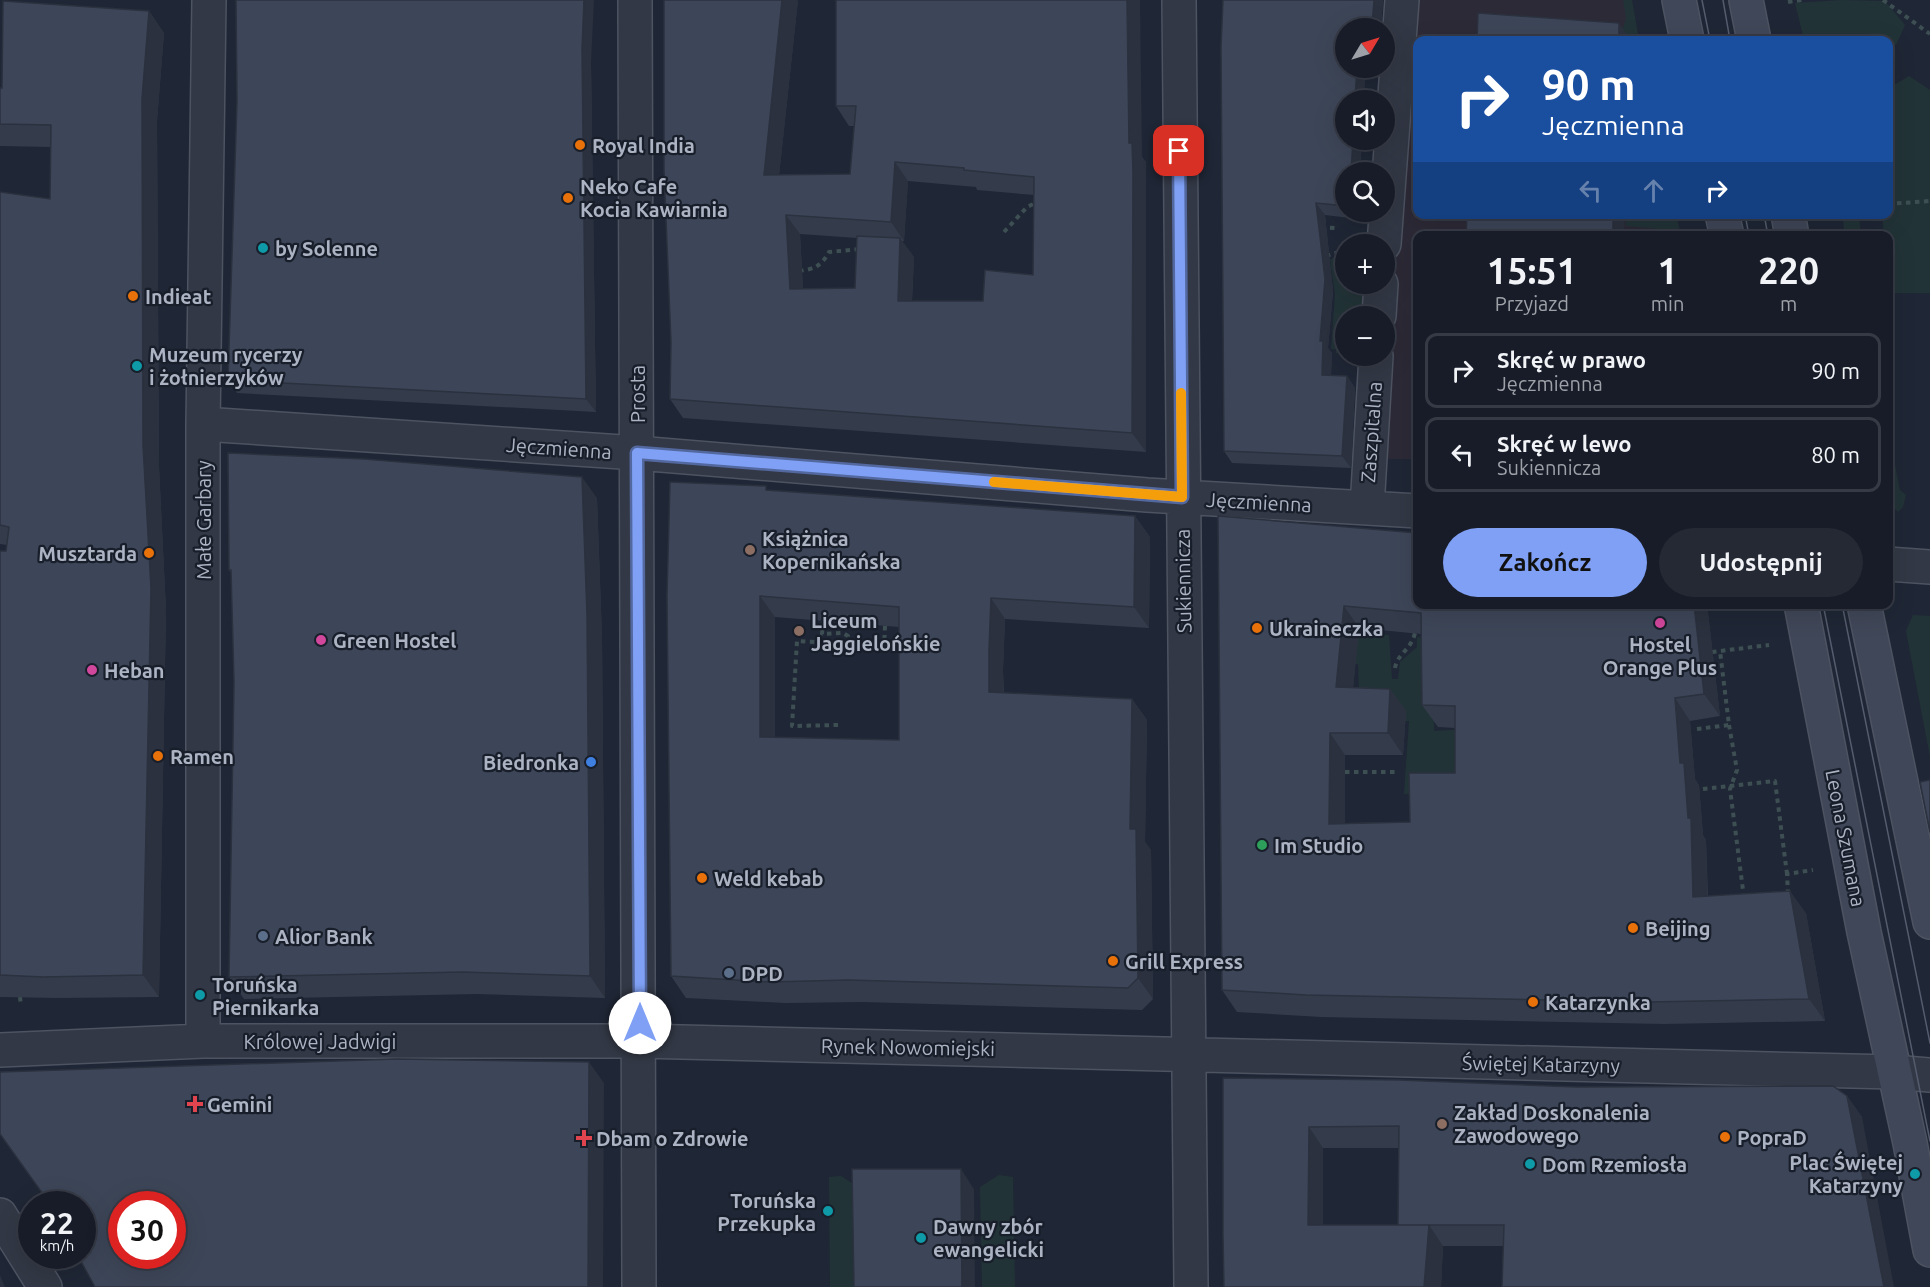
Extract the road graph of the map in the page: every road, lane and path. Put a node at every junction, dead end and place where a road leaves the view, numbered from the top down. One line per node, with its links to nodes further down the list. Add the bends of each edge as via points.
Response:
1 (209, 0): 23 (street, Małe Garbary)
2 (635, 0): 24 (street, Prosta)
3 (1179, 0): 25 (street, Sukiennicza)
4 (1402, 0): 17 (street)
5 (1679, 0): 9 (street)
6 (1746, 0): 10 (street)
7 (1883, 0): 8 (path)
8 (1930, 34)
9 (1686, 36)
10 (1753, 36)
11 (1046, 198): 16 (path, via 1027,207)
12 (1930, 201): 13 (path)
13 (1893, 204)
14 (1321, 227): 15 (path)
15 (1335, 228)
16 (1004, 232)
17 (1384, 234)
18 (864, 249): 21 (path, via 829,252 815,268)
19 (1335, 252): 20 (path)
20 (1315, 257)
21 (795, 272)
22 (1375, 366): 26 (street, Zaszpitalna)
23 (203, 424): 24 (street, Jęczmienna); 56 (street, Małe Garbary)
24 (637, 453): 25 (street, Jęczmienna); 57 (street, Prosta)
25 (1182, 497): 26 (street, Jęczmienna); 59 (street, Sukiennicza)
26 (1367, 508): 27 (street, Jęczmienna)
27 (1413, 510)
28 (1893, 564): 29 (street)
29 (1930, 567)
30 (1802, 609): 60 (street, Leona Szumana)
31 (1865, 609): 53 (street)
32 (885, 626): 37 (path)
33 (840, 628): 35 (path, via 822,623 822,634 843,633 848,636)
34 (1415, 633): 41 (path, via 1412,646 1396,661)
35 (847, 644): 37 (path); 42 (path, via 797,641 792,726)
36 (1775, 644): 39 (path)
37 (884, 650): 38 (path)
38 (904, 650)
39 (1720, 651): 40 (path); 43 (path)
40 (1712, 652)
41 (1395, 669)
42 (838, 725)
43 (1729, 725): 44 (path); 47 (path, via 1737,770)
44 (1697, 729)
45 (1345, 772): 46 (path)
46 (1398, 772)
47 (1731, 786): 48 (path); 50 (path, via 1775,781); 52 (path, via 1744,899)
48 (1703, 789)
49 (1820, 869): 50 (path)
50 (1787, 874): 51 (path)
51 (1789, 896)
52 (1749, 899)
53 (1930, 921)
54 (20, 997): 55 (path)
55 (21, 1006)
56 (203, 1041): 57 (street, Królowej Jadwigi); 58 (street, Królowej Jadwigi)
57 (640, 1041): 59 (street, Rynek Nowomiejski); 65 (street)
58 (0, 1050)
59 (1188, 1054): 60 (street, Świętej Katarzyny); 66 (street)
60 (1893, 1072): 61 (street, Świętej Katarzyny); 63 (street)
61 (1930, 1075)
62 (0, 1215): 64 (street)
63 (1930, 1250)
64 (45, 1287)
65 (639, 1287)
66 (1191, 1287)

